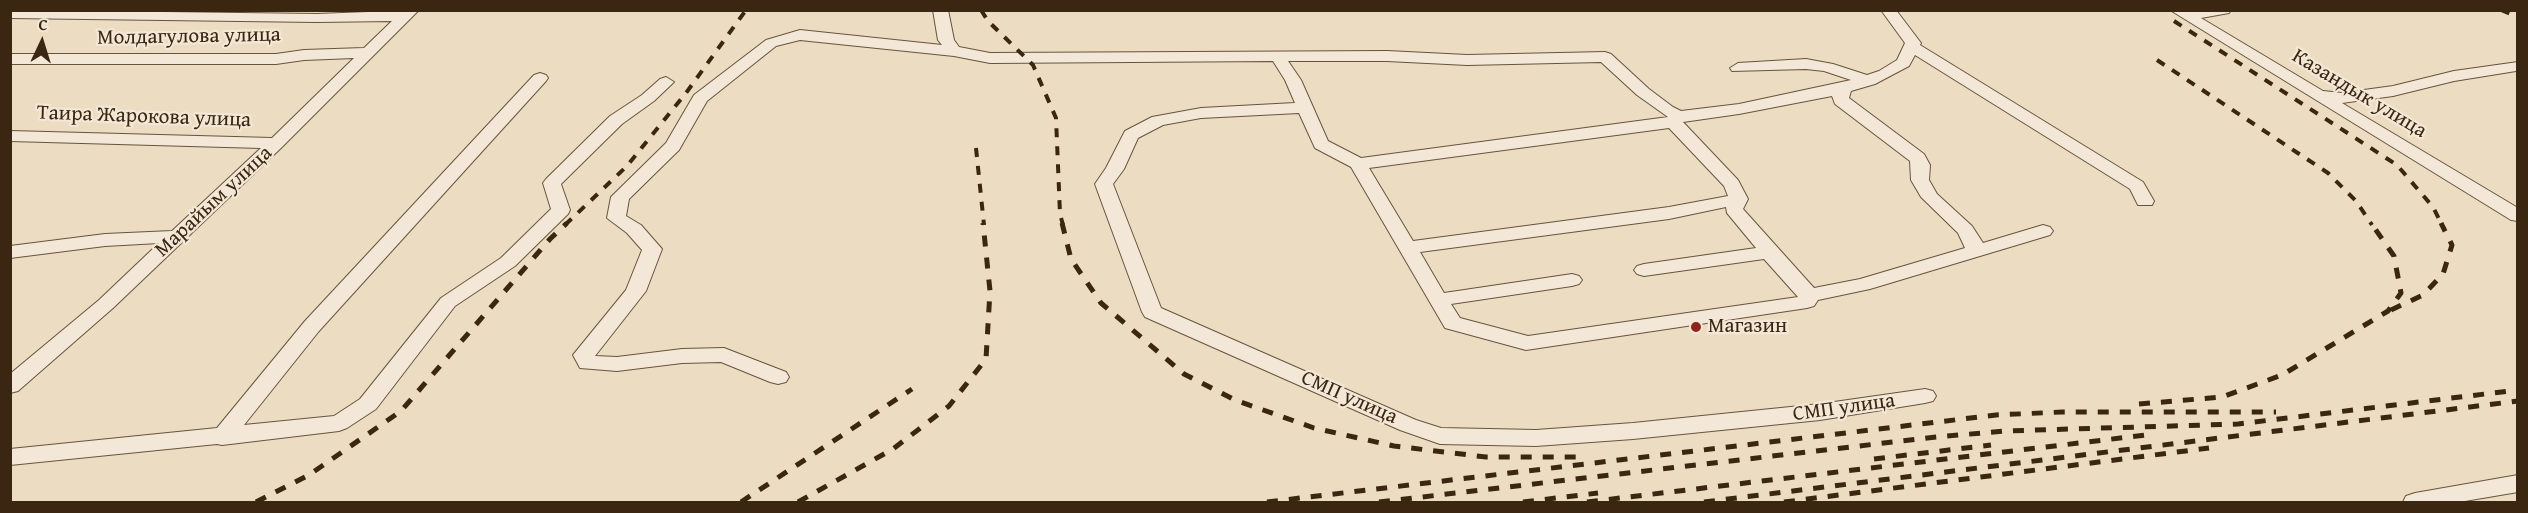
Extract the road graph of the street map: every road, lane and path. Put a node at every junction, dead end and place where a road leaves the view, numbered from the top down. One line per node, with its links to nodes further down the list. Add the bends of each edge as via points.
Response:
1 (940, 10): 8 (street, via 946,40)
2 (1888, 10): 7 (street)
3 (2224, 10): 5 (street)
4 (409, 13): 6 (street, via 317,18); 9 (street, Марайым улица)
5 (2181, 13): 18 (street, Казандык улица)
6 (10, 14)
7 (1912, 45): 15 (street, via 1903,63); 25 (street, via 2137,186)
8 (954, 51): 10 (street, via 990,58); 37 (street, via 800,35 771,43 699,98 673,146 620,196 616,218 634,228 652,249 636,291 584,355 588,363 724,355)
9 (368, 53): 11 (street, Молдагулова улица, via 276,59); 22 (street, Марайым улица)
10 (1277, 56): 19 (street); 20 (street, via 1467,60 1605,57)
11 (10, 59)
12 (2516, 66): 18 (street, via 2393,91 2342,98)
13 (1738, 68): 15 (street, via 1806,64)
14 (540, 78): 40 (street, via 312,326)
15 (1869, 81): 17 (street)
16 (666, 82): 40 (street, via 616,120 552,183 561,210 508,262 448,302 368,404 339,423)
17 (1845, 88): 20 (street); 32 (street, via 1840,95 1842,100 1918,158 1920,180 1930,197 1965,230 1975,246)
18 (2321, 96): 26 (street, Казандык улица)
19 (1305, 108): 23 (street, via 1321,144); 39 (street, СМП улица, via 1201,113 1158,120 1131,135 1104,184 1152,312 1440,436 1536,438 1633,431 1820,412)
20 (1676, 119): 23 (street); 24 (street, via 1732,184)
21 (10, 136): 22 (street, Таира Жарокова улица)
22 (276, 144): 28 (street, Марайым улица)
23 (1358, 164): 29 (street)
24 (1739, 199): 29 (street, via 1669,213); 31 (street, via 1734,209)
25 (2145, 201)
26 (2517, 216)
27 (2043, 231): 32 (street)
28 (178, 236): 30 (street); 38 (street, Марайым улица)
29 (1406, 248): 36 (street)
30 (10, 252)
31 (1769, 252): 33 (street); 35 (street)
32 (1974, 252): 35 (street, via 1863,285)
33 (1644, 270)
34 (1572, 280): 36 (street)
35 (1809, 295): 36 (street, via 1807,302 1757,311 1526,343 1452,323)
36 (1438, 300)
37 (778, 377)
38 (10, 386)
39 (1926, 396)
40 (222, 437): 41 (street)
41 (10, 458)
42 (2517, 483): 43 (street)
43 (2415, 502)

